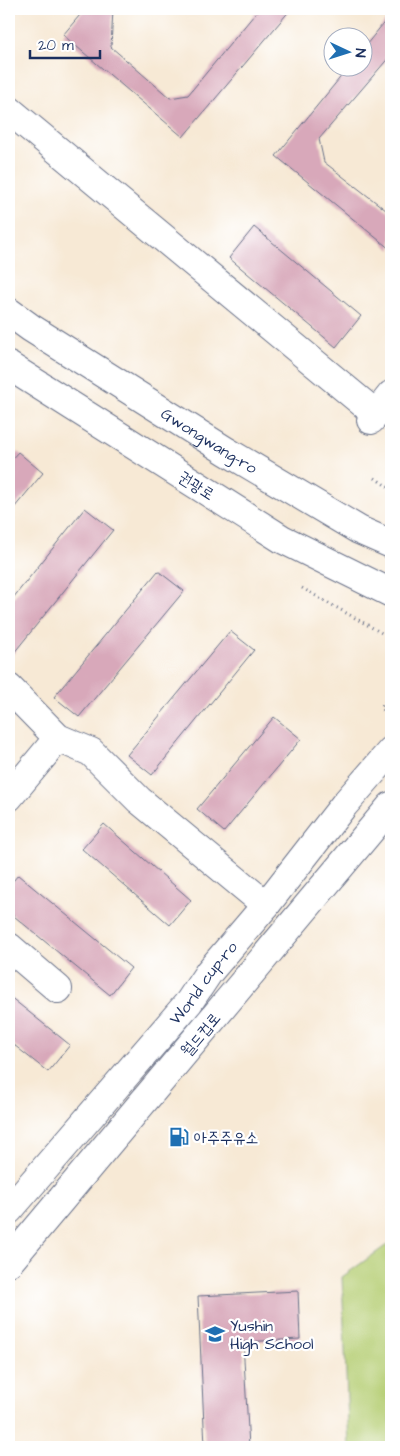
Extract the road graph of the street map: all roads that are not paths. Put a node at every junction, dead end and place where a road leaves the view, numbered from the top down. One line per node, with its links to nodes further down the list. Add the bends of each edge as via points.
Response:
1 (9, 110): 5 (street)
2 (9, 312): 3 (street, Gwongwang-ro)
3 (20, 323): 6 (street, Gwongwang-ro, via 226,451 359,530)
4 (9, 366): 7 (street, 권광로, via 282,539)
5 (379, 410)
6 (391, 544)
7 (391, 593)
8 (9, 688): 9 (street)
9 (58, 738): 11 (street); 13 (street, via 91,752 139,800)
10 (391, 751): 13 (street, World cup-ro)
11 (9, 798)
12 (391, 806): 17 (street, 월드컵로)
13 (266, 905): 16 (street, World cup-ro, via 188,1002)
14 (9, 947): 15 (street)
15 (58, 989)
16 (9, 1210)
17 (9, 1262)

